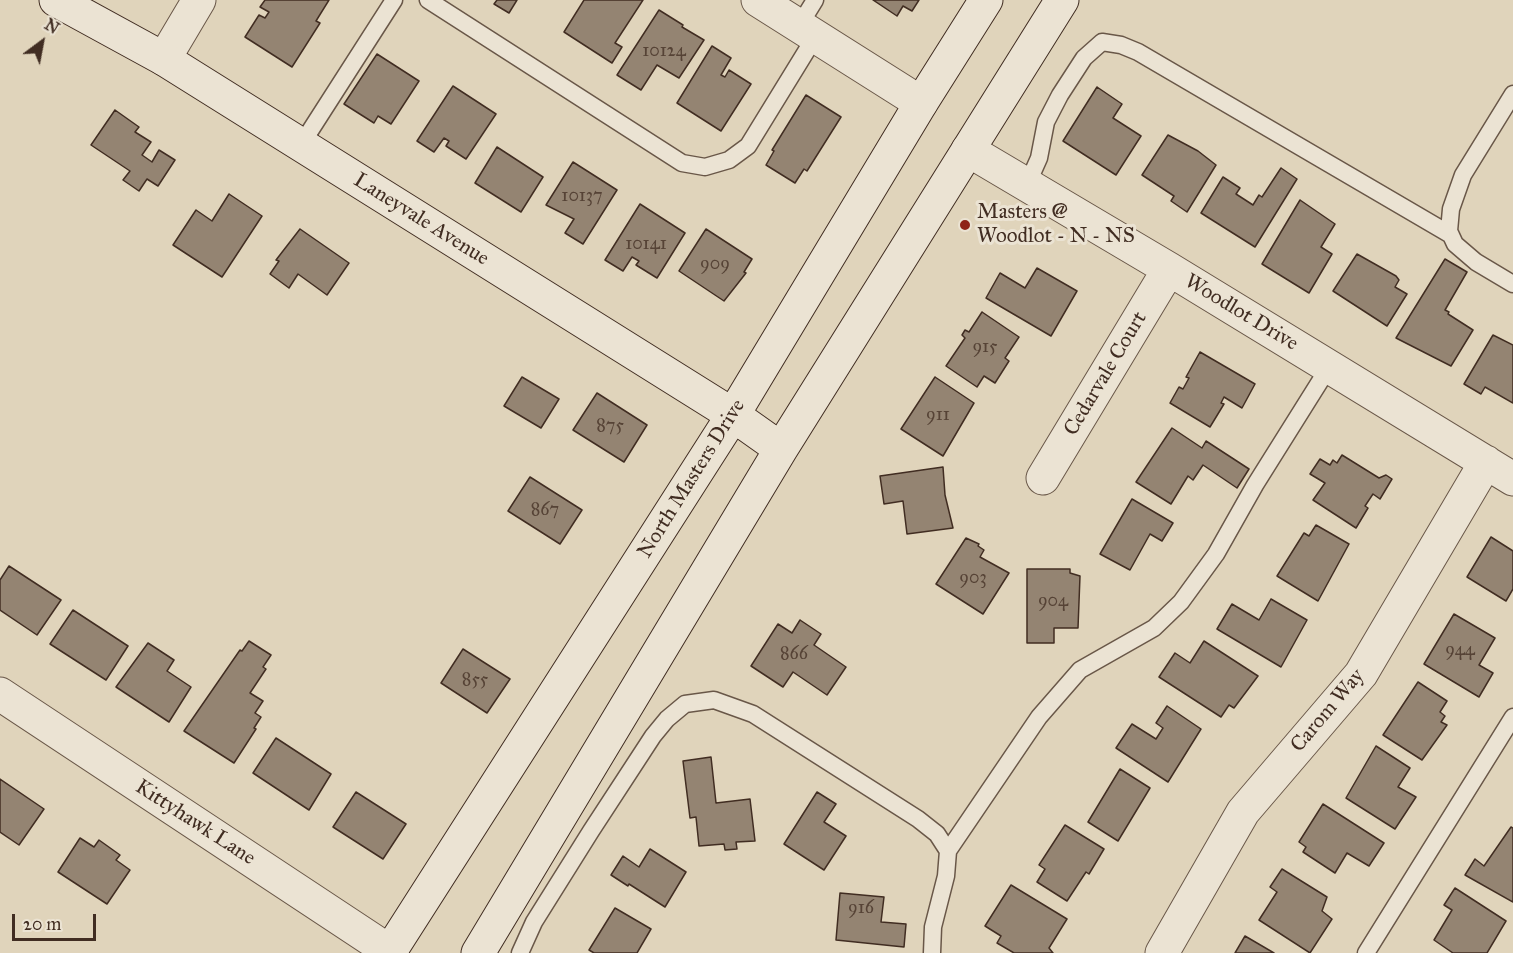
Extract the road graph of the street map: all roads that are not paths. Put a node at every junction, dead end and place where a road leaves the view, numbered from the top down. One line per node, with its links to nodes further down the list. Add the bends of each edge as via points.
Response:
1 (56, 0): 9 (street, Laneyvale Avenue)
2 (199, 0): 9 (street)
3 (394, 0): 12 (lane)
4 (428, 0): 8 (lane, via 682,163 705,167 729,160 748,146)
5 (758, 0): 8 (street)
6 (986, 0): 11 (street, North Masters Drive)
7 (1062, 0): 13 (street)
8 (810, 21): 11 (street)
9 (164, 59): 12 (street, Laneyvale Avenue)
10 (1513, 94): 15 (lane, via 1463,175 1451,208)
11 (921, 104): 19 (street, North Masters Drive)
12 (301, 145): 19 (street, Laneyvale Avenue)
13 (968, 150): 14 (street, Woodlot Drive); 20 (street)
14 (1027, 185): 15 (lane, via 1039,158 1046,122 1084,58 1101,42 1138,51); 16 (street, Woodlot Drive)
15 (1451, 235): 17 (lane, via 1455,244 1476,261)
16 (1169, 269): 18 (street, Woodlot Drive); 22 (street, Cedarvale Court)
17 (1513, 284)
18 (1329, 367): 21 (street, Woodlot Drive); 26 (lane, via 1216,554 1181,602 1154,628 1080,670 1039,717)
19 (734, 415): 20 (street, Laneyvale Avenue); 27 (street, North Masters Drive)
20 (781, 449): 28 (street)
21 (1486, 462): 23 (street, Woodlot Drive); 31 (street, Carom Way, via 1361,674 1243,812)
22 (1043, 478)
23 (1513, 479)
24 (0, 694): 27 (street, Kittyhawk Lane)
25 (1513, 717): 32 (lane)
26 (948, 851): 29 (lane, via 937,834 918,819 753,714 714,700 685,704 667,719 647,746 534,922); 30 (lane, via 933,927)
27 (390, 952)
28 (478, 953)
29 (520, 953)
30 (932, 953)
31 (1162, 953)
32 (1366, 953)

